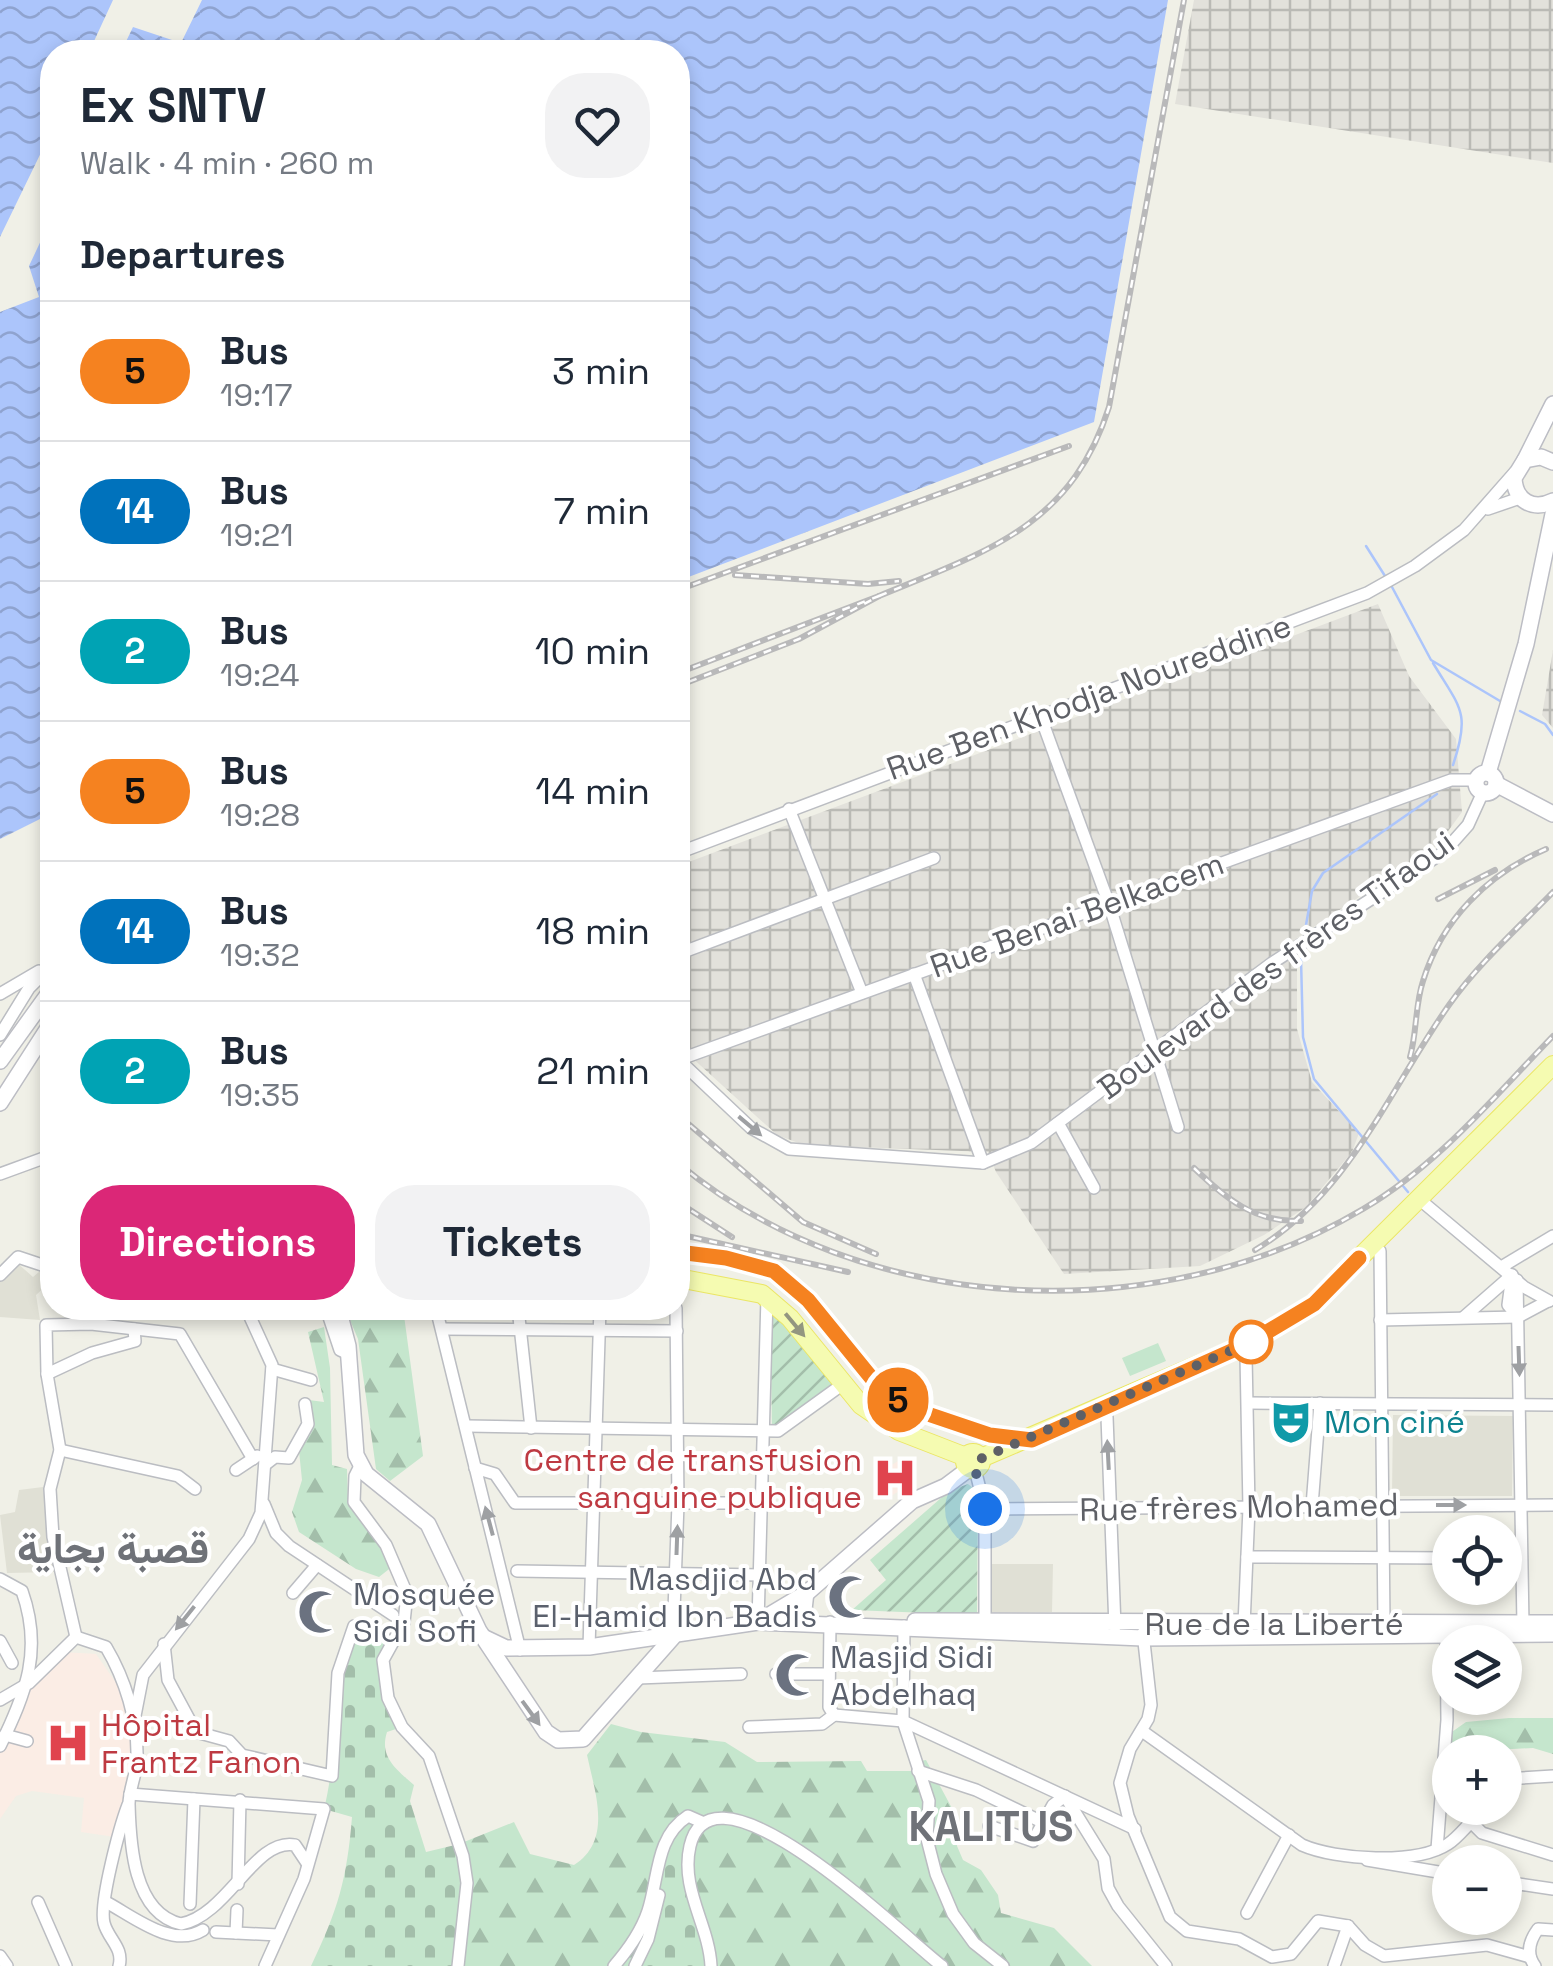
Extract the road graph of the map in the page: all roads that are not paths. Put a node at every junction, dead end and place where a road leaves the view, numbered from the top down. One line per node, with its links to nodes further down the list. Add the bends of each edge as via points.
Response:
1 (1553, 404): 3 (main road)
2 (1553, 462): 3 (main road, via 1541,457)
3 (1520, 466): 4 (main road, via 1514,486); 7 (street, Rue Ben Khodja Noureddine)
4 (1520, 498): 6 (main road); 7 (street, Rue Ben Khodja Noureddine)
5 (1553, 501): 6 (main road)
6 (1535, 506): 8 (main road)
7 (1484, 512): 9 (street, Rue Ben Khodja Noureddine, via 1416,566 1367,593)
8 (1551, 522): 10 (main road, via 1526,644)
9 (1040, 715): 11 (street, Rue Ben Khodja Noureddine); 16 (street)
10 (1486, 782): 12 (main road); 16 (street, Rue Benai Belkacem, via 1451,780); 26 (street, Boulevard des frères Tifaoui, via 1468,825 1444,852 1272,963)
11 (788, 809): 13 (street, Rue Ben Khodja Noureddine); 15 (street)
12 (1553, 814)
13 (690, 848)
14 (934, 858): 15 (street)
15 (825, 900): 17 (street); 21 (street)
16 (1109, 904): 19 (street, Rue Benai Belkacem); 26 (street)
17 (690, 950)
18 (40, 971): 22 (street)
19 (914, 974): 21 (street, Rue Benai Belkacem); 36 (street)
20 (40, 977): 24 (street)
21 (862, 993): 27 (street, Rue Benai Belkacem)
22 (0, 994)
23 (40, 1005): 28 (main road)
24 (0, 1035)
25 (40, 1041): 32 (main road)
26 (1157, 1049): 33 (street, Boulevard des frères Tifaoui); 34 (street)
27 (690, 1056)
28 (0, 1061)
29 (1553, 1065): 39 (main road)
30 (690, 1071): 36 (street, Boulevard des frères Tifaoui, one-way to 36, via 751,1128 789,1149)
31 (1553, 1082): 39 (main road)
32 (0, 1103)
33 (1058, 1123): 36 (street, Boulevard des frères Tifaoui); 38 (street)
34 (1178, 1128)
35 (40, 1159): 37 (street)
36 (983, 1163)
37 (0, 1174)
38 (1094, 1188)
39 (1422, 1202): 41 (main road); 44 (street); 83 (main road, via 1284,1324)
40 (1553, 1236): 44 (street)
41 (1380, 1252): 58 (street); 65 (main road, via 1319,1310)
42 (690, 1254): 81 (main road, via 774,1271 808,1300 878,1386 910,1408)
43 (40, 1263): 45 (street, via 18,1257)
44 (1511, 1274): 48 (street); 49 (street); 50 (street)
45 (0, 1275)
46 (690, 1280): 47 (main road)
47 (766, 1297): 69 (main road, one-way to 69); 82 (street)
48 (1551, 1301): 49 (street)
49 (1518, 1316): 50 (street); 74 (street, one-way to 74)
50 (1464, 1317): 58 (street)
51 (251, 1320): 66 (street)
52 (330, 1320): 64 (street, via 340,1350)
53 (341, 1320): 64 (main road)
54 (439, 1320): 61 (street)
55 (519, 1320): 60 (street)
56 (599, 1320): 62 (street)
57 (677, 1320): 63 (street)
58 (1380, 1320): 70 (street)
59 (134, 1328): 67 (street, via 135,1341); 67 (street, via 46,1325); 85 (street, via 180,1334)
60 (519, 1328): 61 (street); 62 (street); 80 (street)
61 (442, 1330): 77 (street)
62 (599, 1330): 63 (street); 78 (street)
63 (677, 1331): 79 (street)
64 (349, 1354): 88 (main road, via 353,1447)
65 (1246, 1356): 71 (street); 76 (main road)
66 (272, 1369): 68 (street); 86 (street)
67 (47, 1374): 84 (street)
68 (311, 1380)
69 (843, 1384): 82 (street, via 778,1431); 87 (main road, via 899,1431)
70 (1382, 1402): 72 (street); 74 (street); 95 (street)
71 (1249, 1403): 72 (street); 100 (street)
72 (1320, 1403): 98 (street)
73 (305, 1404): 86 (street, via 308,1424 289,1458)
74 (1521, 1406): 75 (street); 96 (street)
75 (1553, 1406)
76 (1107, 1417): 87 (main road); 99 (street, one-way to 76)
77 (467, 1426): 80 (street); 89 (street)
78 (598, 1426): 79 (street); 80 (street); 93 (street)
79 (675, 1426): 82 (street); 94 (street)
80 (531, 1428)
81 (972, 1429): 83 (main road); 87 (main road)
82 (760, 1431): 92 (street)
83 (1032, 1440): 87 (main road)
84 (60, 1450): 91 (street, via 178,1476); 134 (street, via 50,1489 53,1537)
85 (253, 1458): 86 (street); 90 (street)
86 (266, 1458): 102 (street)
87 (974, 1462): 101 (street); 114 (main road, via 946,1486 912,1501)
88 (360, 1464): 116 (street, via 354,1502 394,1561 407,1594); 129 (main road, via 428,1524)
89 (475, 1468): 93 (street, via 495,1474 515,1503); 138 (street, one-way to 89)
90 (236, 1470)
91 (195, 1488)
92 (764, 1503): 94 (street); 111 (street)
93 (594, 1504): 94 (street); 109 (street)
94 (678, 1504): 110 (street, one-way to 94)
95 (1382, 1505): 96 (street, Rue frères Mohamed, one-way to 96); 98 (street, Rue frères Mohamed); 106 (street)
96 (1521, 1505): 97 (street, Rue frères Mohamed); 103 (street)
97 (1553, 1505)
98 (1312, 1506): 100 (street, Rue frères Mohamed)
99 (1111, 1508): 100 (street, Rue frères Mohamed); 101 (street, Rue frères Mohamed); 127 (street)
100 (1249, 1508): 104 (street)
101 (985, 1509): 122 (street)
102 (264, 1510): 107 (street, via 276,1533); 136 (street, one-way to 136)
103 (1521, 1515)
104 (1247, 1557): 106 (street); 123 (street)
105 (1432, 1559): 106 (street)
106 (1381, 1560): 120 (street)
107 (317, 1565): 115 (street); 116 (street)
108 (518, 1571): 109 (street)
109 (591, 1573): 110 (street); 137 (street)
110 (676, 1575): 111 (street); 132 (street)
111 (761, 1576): 118 (street)
112 (0, 1578): 140 (street, via 22,1591)
113 (1522, 1590): 124 (street)
114 (808, 1592): 117 (street); 118 (main road)
115 (293, 1594)
116 (398, 1618): 196 (street, via 383,1674 402,1728 429,1756 463,1856 467,1883)
117 (812, 1621): 118 (main road, Rue de la Liberté); 119 (main road, Rue de la Liberté)
118 (758, 1622): 132 (main road)
119 (830, 1622): 126 (main road, Rue de la Liberté); 144 (street)
120 (1384, 1624): 123 (main road, Rue de la Liberté); 124 (main road, Rue de la Liberté)
121 (1553, 1624): 124 (main road, Rue de la Liberté)
122 (984, 1625): 126 (main road, Rue de la Liberté); 127 (main road, Rue de la Liberté)
123 (1244, 1625): 128 (main road, Rue de la Liberté)
124 (1523, 1625)
125 (354, 1626): 136 (street, via 338,1673 332,1776 242,1755 230,1741 196,1732 168,1680)
126 (906, 1626): 150 (street)
127 (1115, 1630): 128 (main road, Rue de la Liberté)
128 (1143, 1631): 133 (main road, Rue de la Liberté); 153 (street, via 1150,1706)
129 (479, 1632): 138 (main road); 141 (main road)
130 (1553, 1634): 131 (main road, Rue de la Liberté)
131 (1522, 1635)
132 (673, 1637): 137 (main road); 145 (main road)
133 (1432, 1637)
134 (76, 1638): 140 (street); 151 (street, via 106,1647 127,1689)
135 (0, 1641): 139 (street)
136 (164, 1644): 151 (street, via 143,1675)
137 (589, 1647): 138 (main road)
138 (520, 1650): 141 (main road, via 503,1657)
139 (12, 1663)
140 (39, 1663): 146 (street)
141 (502, 1669): 145 (main road, one-way to 145, via 546,1732 572,1742 594,1731)
142 (742, 1674): 145 (street)
143 (776, 1674): 144 (street)
144 (828, 1674): 148 (street)
145 (638, 1678)
146 (29, 1683): 147 (street); 154 (street)
147 (0, 1700)
148 (832, 1715): 150 (street); 152 (street, via 822,1724)
149 (1447, 1715): 170 (street)
150 (903, 1721): 156 (street); 159 (street)
151 (132, 1722): 160 (street, via 138,1758)
152 (749, 1727)
153 (1142, 1732): 168 (street, via 1120,1783); 169 (street)
154 (3, 1740): 155 (street)
155 (26, 1742)
156 (918, 1772): 163 (street); 201 (street, via 929,1801 927,1839 953,1914 974,1943)
157 (1553, 1776): 158 (street)
158 (1522, 1778)
159 (1065, 1796): 163 (street); 168 (street); 202 (street, via 1104,1859 1108,1888)
160 (130, 1798): 161 (street); 178 (street, via 140,1882 167,1920 195,1920); 182 (street)
161 (194, 1799): 162 (street); 183 (street)
162 (240, 1800): 176 (street, via 324,1810); 178 (street)
163 (1042, 1822): 167 (street, via 1028,1842)
164 (704, 1823): 174 (street, via 695,1816 680,1821); 199 (street, via 690,1844 688,1879); 200 (street, via 728,1816 809,1856)
165 (1468, 1825): 171 (street)
166 (1475, 1825): 173 (street)
167 (989, 1826)
168 (1135, 1829): 186 (street, via 1160,1901 1187,1931 1240,1939 1272,1958 1291,1954 1318,1922)
169 (1289, 1835): 175 (street, via 1323,1854); 185 (street)
170 (1437, 1845)
171 (1442, 1845)
172 (1432, 1850): 175 (street)
173 (1553, 1855)
174 (660, 1856): 197 (street, via 647,1914); 198 (street, via 655,1916)
175 (1358, 1858): 177 (street)
176 (307, 1863): 178 (street, via 295,1845 277,1845); 189 (street)
177 (1432, 1871)
178 (238, 1884)
179 (1522, 1884): 180 (street)
180 (1553, 1889)
181 (38, 1902): 193 (street)
182 (106, 1902): 188 (street, via 175,1938); 194 (street, via 104,1924 121,1956)
183 (190, 1904)
184 (237, 1910): 188 (street)
185 (1247, 1913)
186 (1348, 1926): 191 (street, via 1384,1956 1487,1944); 203 (street)
187 (1553, 1930): 191 (street, via 1538,1929 1529,1944)
188 (236, 1932): 189 (street)
189 (278, 1935): 195 (street)
190 (0, 1956): 192 (street)
191 (1532, 1961): 204 (street)
192 (7, 1966)
193 (66, 1966)
194 (119, 1966)
195 (265, 1966)
196 (458, 1966)
197 (614, 1966)
198 (635, 1966)
199 (711, 1966)
200 (942, 1966)
201 (1004, 1966)
202 (1166, 1966)
203 (1334, 1966)
204 (1544, 1966)

